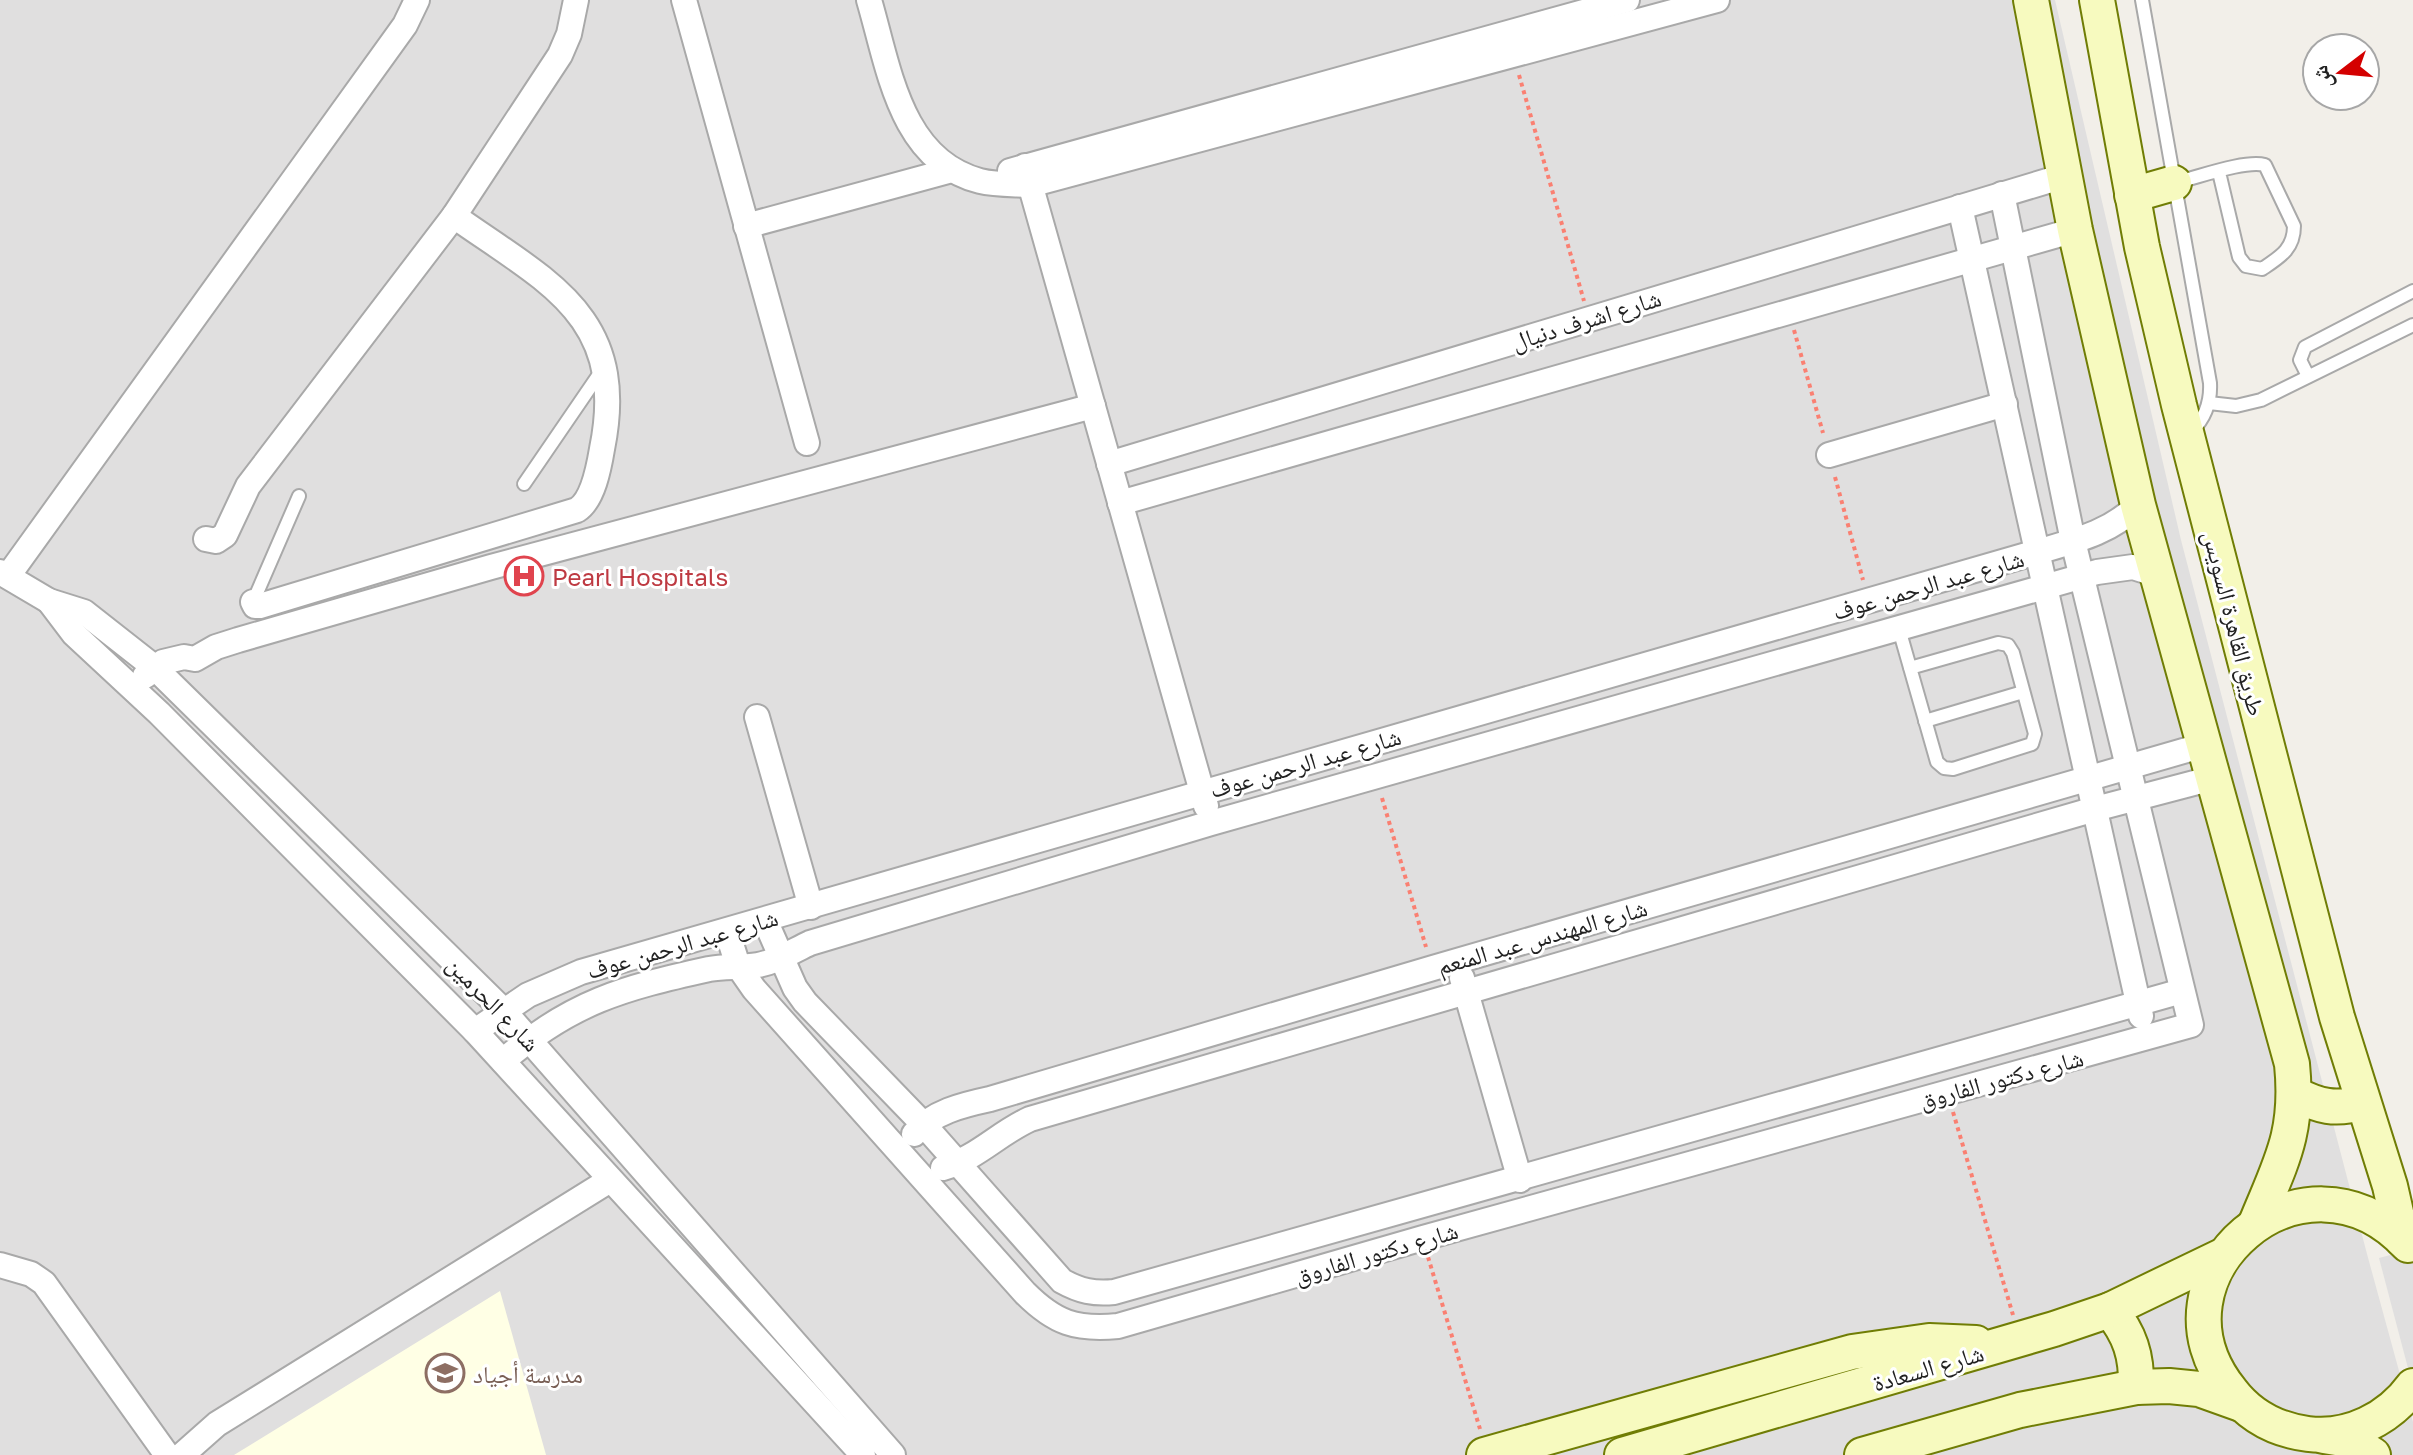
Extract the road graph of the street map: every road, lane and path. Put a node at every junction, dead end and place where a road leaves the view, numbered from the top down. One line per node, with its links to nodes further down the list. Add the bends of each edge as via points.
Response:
1 (417, 0): 46 (street, via 405,25)
2 (576, 0): 19 (street, via 560,55)
3 (684, 0): 20 (street)
4 (869, 0): 11 (street, via 907,124 926,150)
5 (1627, 0): 13 (street)
6 (1717, 0): 10 (street)
7 (2031, 0): 14 (main road)
8 (2097, 0): 17 (main road, طريق القاهرة السويس)
9 (2142, 0): 15 (lane)
10 (1513, 55): 13 (street); 25 (path)
11 (952, 170): 13 (street, via 982,182); 20 (street)
12 (2219, 172): 12 (lane, via 2265,165 2294,226 2286,253 2262,269 2251,268 2239,257); 15 (lane)
13 (1027, 175): 31 (street)
14 (2064, 176): 16 (street, شارع اشرف دنيال); 21 (main road)
15 (2174, 183): 17 (main road); 29 (lane, via 2208,370)
16 (2002, 194): 18 (street, شارع اشرف دنيال); 22 (street)
17 (2132, 195): 32 (main road, طريق القاهرة السويس)
18 (1960, 207): 23 (street); 25 (street, شارع اشرف دنيال)
19 (454, 216): 27 (street, via 562,292 595,340); 41 (street, via 248,486 225,535 216,541)
20 (746, 226): 33 (street)
21 (2075, 230): 22 (street, شارع اشرف دنيال); 39 (main road)
22 (2013, 248): 23 (street, شارع اشرف دنيال); 42 (street)
23 (1972, 260): 30 (street); 38 (street, شارع اشرف دنيال)
24 (2413, 291): 28 (lane, via 2305,347 2300,360)
25 (1589, 318): 35 (street, شارع اشرف دنيال)
26 (2413, 325): 28 (lane)
27 (604, 367): 36 (lane); 40 (street, via 607,425 585,503)
28 (2308, 376): 29 (lane, via 2249,404)
29 (2209, 403): 32 (lane)
30 (2005, 404): 34 (street); 44 (street)
31 (1093, 406): 35 (street); 45 (street)
32 (2187, 436): 89 (main road, طريق القاهرة السويس)
33 (807, 443)
34 (1829, 455)
35 (1109, 464): 38 (street)
36 (524, 484)
37 (299, 496): 52 (lane)
38 (1120, 503): 68 (street)
39 (2138, 505): 42 (street, شارع عبد الرحمن عوف, via 2122,521); 47 (main road)
40 (484, 538): 43 (street); 45 (street)
41 (206, 539)
42 (2073, 541): 44 (street, شارع عبد الرحمن عوف); 48 (street)
43 (446, 550): 49 (street); 52 (street, via 260,606)
44 (2037, 552): 50 (street); 68 (street, شارع عبد الرحمن عوف)
45 (491, 567): 49 (street)
46 (4, 574): 51 (street, شارع الحرمين)
47 (2155, 574): 48 (street, شارع عبد الرحمن عوف, via 2133,567); 63 (main road)
48 (2081, 576): 50 (street, شارع عبد الرحمن عوف); 64 (street)
49 (454, 579): 54 (street, via 238,640)
50 (2045, 587): 53 (street, شارع عبد الرحمن عوف); 67 (street)
51 (49, 601): 55 (street, شارع الحرمين, via 84,612); 57 (street, شارع الحرمين, via 74,634)
52 (253, 602)
53 (1899, 629): 56 (lane); 65 (street, شارع عبد الرحمن عوف)
54 (195, 659): 55 (street, via 173,658); 58 (street)
55 (154, 667): 57 (street); 58 (street, شارع الحرمين)
56 (1910, 668): 59 (lane, via 1998,643 2008,645); 62 (lane)
57 (133, 688): 60 (street, شارع الحرمين)
58 (179, 692): 60 (street); 82 (street, شارع الحرمين)
59 (2023, 692): 62 (lane); 62 (lane, via 2035,734 2032,744 1953,769 1937,762)
60 (159, 713): 83 (street, شارع الحرمين)
61 (757, 717): 72 (street)
62 (1925, 721)
63 (2204, 745): 64 (street, شارع المهندس عبد المنعم); 66 (main road)
64 (2128, 767): 67 (street, شارع المهندس عبد المنعم); 69 (street)
65 (1376, 777): 71 (street, شارع عبد الرحمن عوف); 78 (path)
66 (2213, 778): 69 (street, شارع المهندس عبد المنعم); 88 (main road, via 2286,1033)
67 (2088, 779): 70 (street); 76 (street, شارع المهندس عبد المنعم)
68 (1202, 792): 71 (street); 72 (street, شارع عبد الرحمن عوف)
69 (2135, 798): 70 (street, شارع المهندس عبد المنعم); 79 (street)
70 (2095, 809): 80 (street, شارع المهندس عبد المنعم); 81 (street)
71 (1211, 823): 75 (street, شارع عبد الرحمن عوف, via 810,943)
72 (811, 907): 73 (street, شارع عبد الرحمن عوف)
73 (765, 920): 74 (street, شارع عبد الرحمن عوف); 75 (street, شارع دكتور الفاروق)
74 (727, 931): 77 (street, شارع دكتور الفاروق); 82 (street, شارع عبد الرحمن عوف, via 581,972)
75 (782, 956): 77 (street, شارع عبد الرحمن عوف, via 761,965); 90 (street, شارع دكتور الفاروق, via 805,1002)
76 (1457, 961): 78 (street, شارع المهندس عبد المنعم); 80 (street)
77 (738, 966): 84 (street, شارع عبد الرحمن عوف, via 695,972 592,1001); 92 (street, شارع دكتور الفاروق)
78 (1433, 968): 90 (street, شارع المهندس عبد المنعم, via 960,1106)
79 (2182, 991): 81 (street, شارع دكتور الفاروق); 85 (street, شارع دكتور الفاروق, via 2191,1025)
80 (1466, 992): 91 (street, شارع المهندس عبد المنعم, via 1030,1119); 94 (street)
81 (2138, 1003): 85 (street); 94 (street, شارع دكتور الفاروق)
82 (503, 1010): 83 (street, شارع عبد الرحمن عوف); 84 (street, شارع الحرمين)
83 (475, 1031): 86 (street, شارع الحرمين)
84 (530, 1038): 86 (street, شارع عبد الرحمن عوف); 114 (street, شارع الحرمين)
85 (2146, 1038): 87 (street, شارع دكتور الفاروق)
86 (503, 1061): 93 (street, شارع الحرمين)
87 (1948, 1093): 96 (street, شارع دكتور الفاروق); 103 (path)
88 (2295, 1094): 89 (main road, via 2326,1107); 95 (main road, via 2285,1155)
89 (2362, 1102): 97 (main road, طريق القاهرة السويس)
90 (924, 1125): 91 (street, شارع دكتور الفاروق); 92 (street, via 910,1140)
91 (957, 1163): 92 (street, شارع المهندس عبد المنعم); 100 (street, شارع دكتور الفاروق, via 1062,1281 1096,1294)
92 (912, 1166): 102 (street, شارع دكتور الفاروق, via 1044,1311 1092,1329)
93 (610, 1180): 108 (street); 113 (street, شارع الحرمين)
94 (1520, 1180): 100 (street, شارع دكتور الفاروق)
95 (2256, 1223): 97 (main road, via 2305,1205 2331,1205 2358,1211); 98 (main road)
96 (1423, 1238): 102 (street, شارع دكتور الفاروق); 111 (path)
97 (2408, 1244)
98 (2224, 1255): 101 (main road, شارع السعادة); 106 (main road, via 2210,1284 2204,1316 2208,1349 2220,1379)
99 (0, 1265): 110 (street, via 44,1283)
100 (1114, 1292): 102 (street)
101 (2110, 1310): 103 (main road, شارع السعادة); 105 (main road, via 2132,1345)
102 (1118, 1326)
103 (2014, 1342): 111 (main road, via 1929,1341 1852,1352); 115 (main road, شارع السعادة)
104 (2413, 1386): 109 (main road, via 2387,1413 2366,1425)
105 (2136, 1387): 106 (main road, via 2199,1389); 107 (main road)
106 (2241, 1404): 109 (main road, via 2291,1432)
107 (2020, 1410): 116 (main road); 117 (main road)
108 (217, 1424): 110 (street); 112 (street)
109 (2319, 1435): 118 (main road, via 2349,1440)
110 (156, 1451)
111 (1486, 1454)
112 (182, 1455)
113 (863, 1455)
114 (893, 1455)
115 (1622, 1455)
116 (1862, 1455)
117 (1947, 1455)
118 (2373, 1455)

